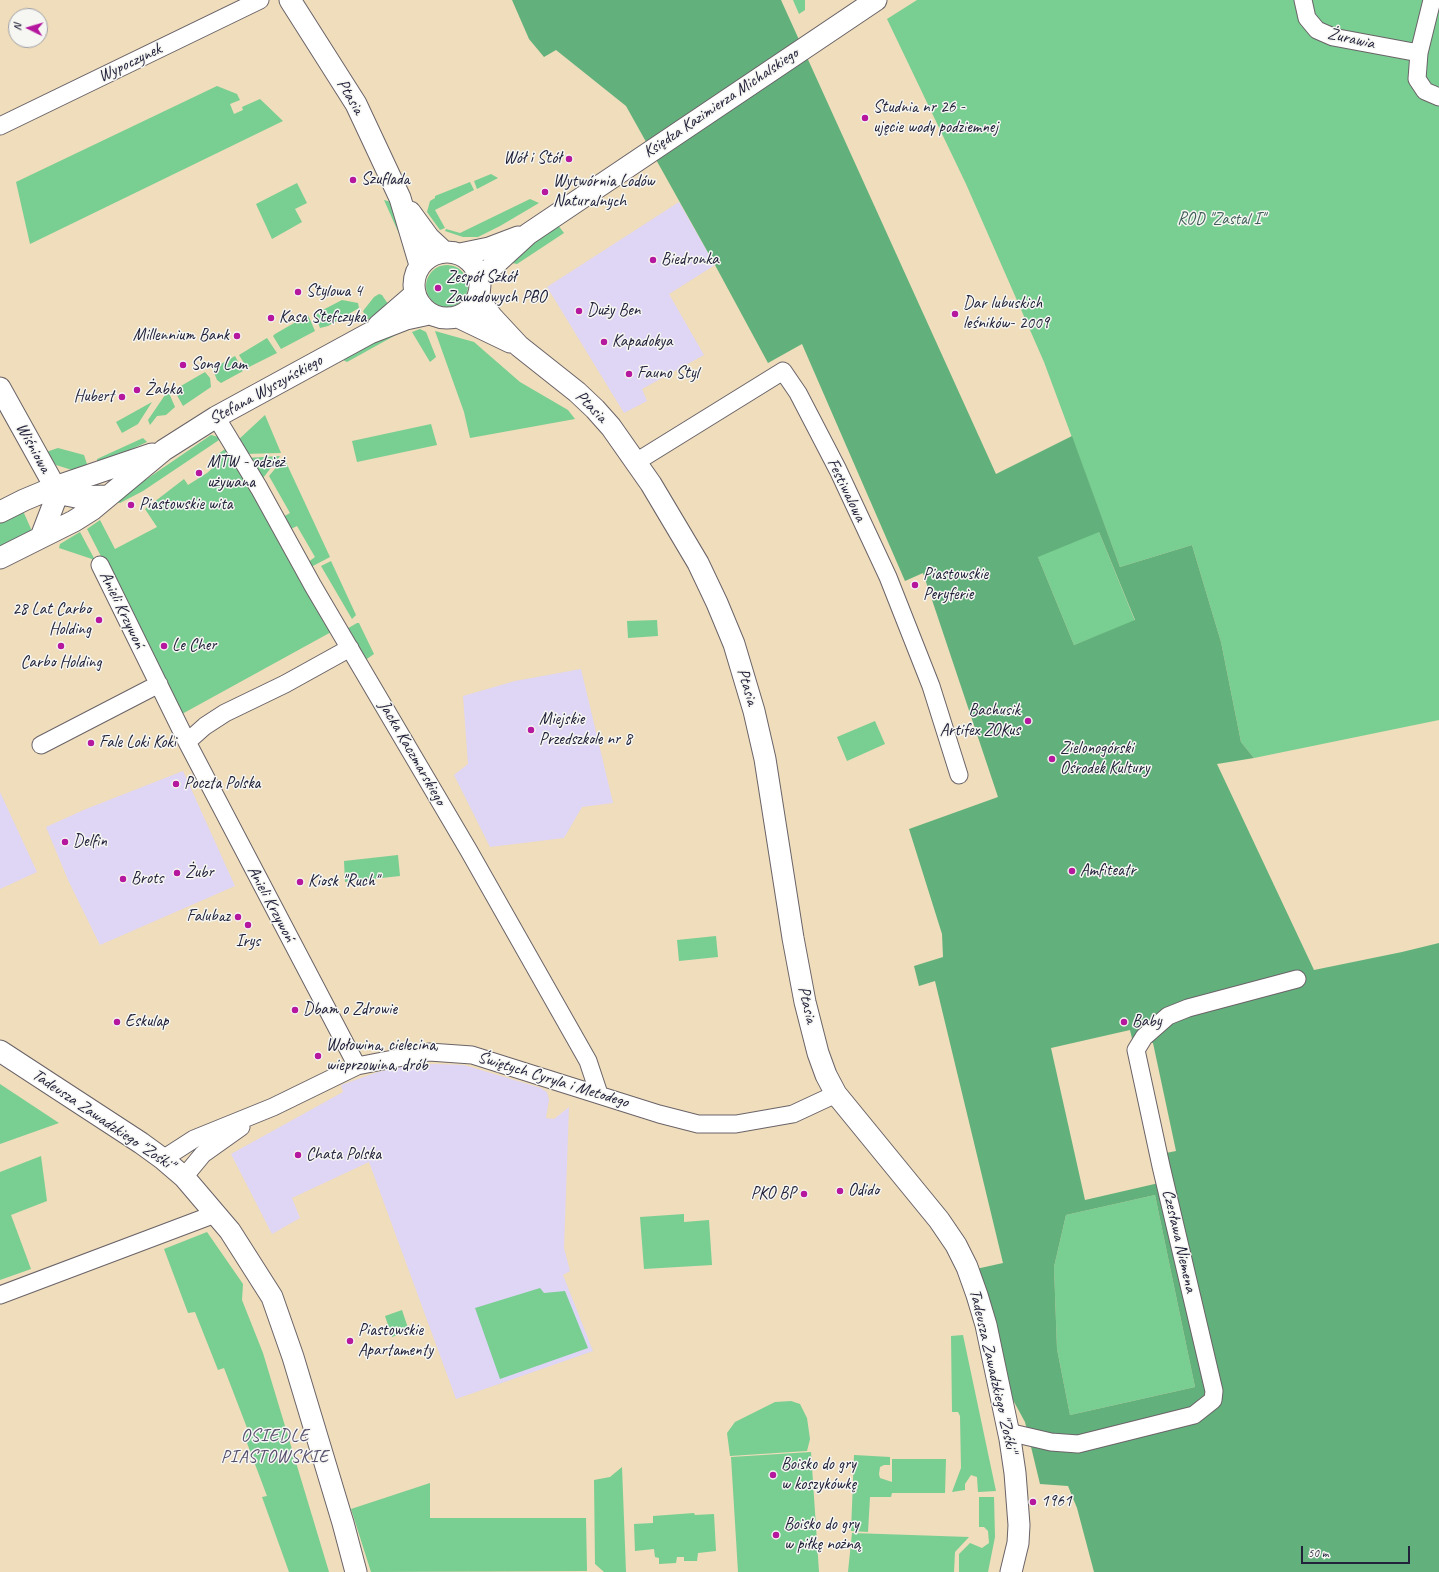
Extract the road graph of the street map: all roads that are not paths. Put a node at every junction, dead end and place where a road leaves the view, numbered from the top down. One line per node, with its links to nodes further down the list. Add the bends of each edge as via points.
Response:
1 (260, 0): 8 (street, Wypoczynek)
2 (290, 0): 9 (street, Ptasia, via 356,104)
3 (876, 0): 10 (street, Księdza Kazimierza Michalskiego)
4 (1303, 0): 6 (street, Żurawia, via 1307,18 1317,30 1333,37)
5 (1432, 0): 6 (street)
6 (1419, 53): 7 (street, via 1417,79 1425,91)
7 (1439, 97)
8 (0, 126)
9 (400, 198): 11 (street, Ptasia, via 429,238); 12 (street, Ptasia)
10 (528, 234): 11 (street, Księdza Kazimierza Michalskiego, via 489,248); 13 (street, Księdza Kazimierza Michalskiego)
11 (452, 253): 12 (street, via 430,256); 13 (street, via 469,260 476,269)
12 (420, 265): 14 (street, via 414,280)
13 (479, 288): 16 (street, via 471,309); 18 (street, Ptasia, via 492,317)
14 (415, 294): 15 (street, via 420,306); 17 (street, Stefana Wyszyńskiego)
15 (429, 314): 16 (street, via 444,319); 17 (street, Stefana Wyszyńskiego, via 406,319)
16 (458, 317): 18 (street, Ptasia)
17 (370, 333): 20 (street, Stefana Wyszyńskiego)
18 (519, 346): 22 (street, Ptasia, via 595,409)
19 (0, 388): 23 (street, Wiśniowa)
20 (216, 417): 21 (street, Stefana Wyszyńskiego); 29 (street, Jacka Kaczmarskiego)
21 (164, 450): 23 (street, Stefana Wyszyńskiego); 24 (street, Stefana Wyszyńskiego)
22 (636, 462): 33 (street, Festiwalowa, via 784,371 838,470 888,577 931,686); 38 (street, Ptasia, via 698,562 734,644 754,710 765,759 781,871 805,1002 818,1053)
23 (55, 487): 24 (street, via 66,495 76,497); 25 (street, Stefana Wyszyńskiego); 26 (street, via 56,498)
24 (107, 496): 26 (street, Stefana Wyszyńskiego, via 74,521)
25 (0, 512)
26 (41, 536): 27 (street, Stefana Wyszyńskiego)
27 (0, 558)
28 (100, 565): 30 (street, Anieli Krzywoń)
29 (350, 648): 31 (street, via 225,713); 37 (street, Jacka Kaczmarskiego, via 588,1061)
30 (159, 684): 31 (street, Anieli Krzywoń); 32 (street)
31 (187, 742): 36 (street, Anieli Krzywoń)
32 (41, 745)
33 (959, 775)
34 (1297, 979): 44 (street, Czesława Niemena, via 1188,1008 1168,1016 1144,1038 1136,1050 1214,1391 1213,1400 1194,1415 1078,1444 1051,1442)
35 (0, 1051): 40 (street, Tadeusza Zawadzkiego "Zośki")
36 (357, 1066): 37 (street, Świętych Cyryla i Metodego, via 429,1052 454,1052 484,1058); 39 (street, Świętych Cyryla i Metodego)
37 (599, 1094): 38 (street, Świętych Cyryla i Metodego, via 683,1121 736,1124 792,1114)
38 (836, 1094): 44 (street, Tadeusza Zawadzkiego "Zośki", via 939,1220 968,1267 986,1325)
39 (273, 1107): 40 (street, via 194,1139); 41 (street, via 203,1154)
40 (163, 1159): 41 (street, Tadeusza Zawadzkiego "Zośki")
41 (184, 1177): 42 (street, Tadeusza Zawadzkiego "Zośki")
42 (215, 1214): 43 (street); 45 (street, Tadeusza Zawadzkiego "Zośki", via 230,1231 272,1297)
43 (0, 1295)
44 (1008, 1432): 46 (street, Tadeusza Zawadzkiego "Zośki", via 1020,1525)
45 (356, 1572)
46 (1011, 1572)

